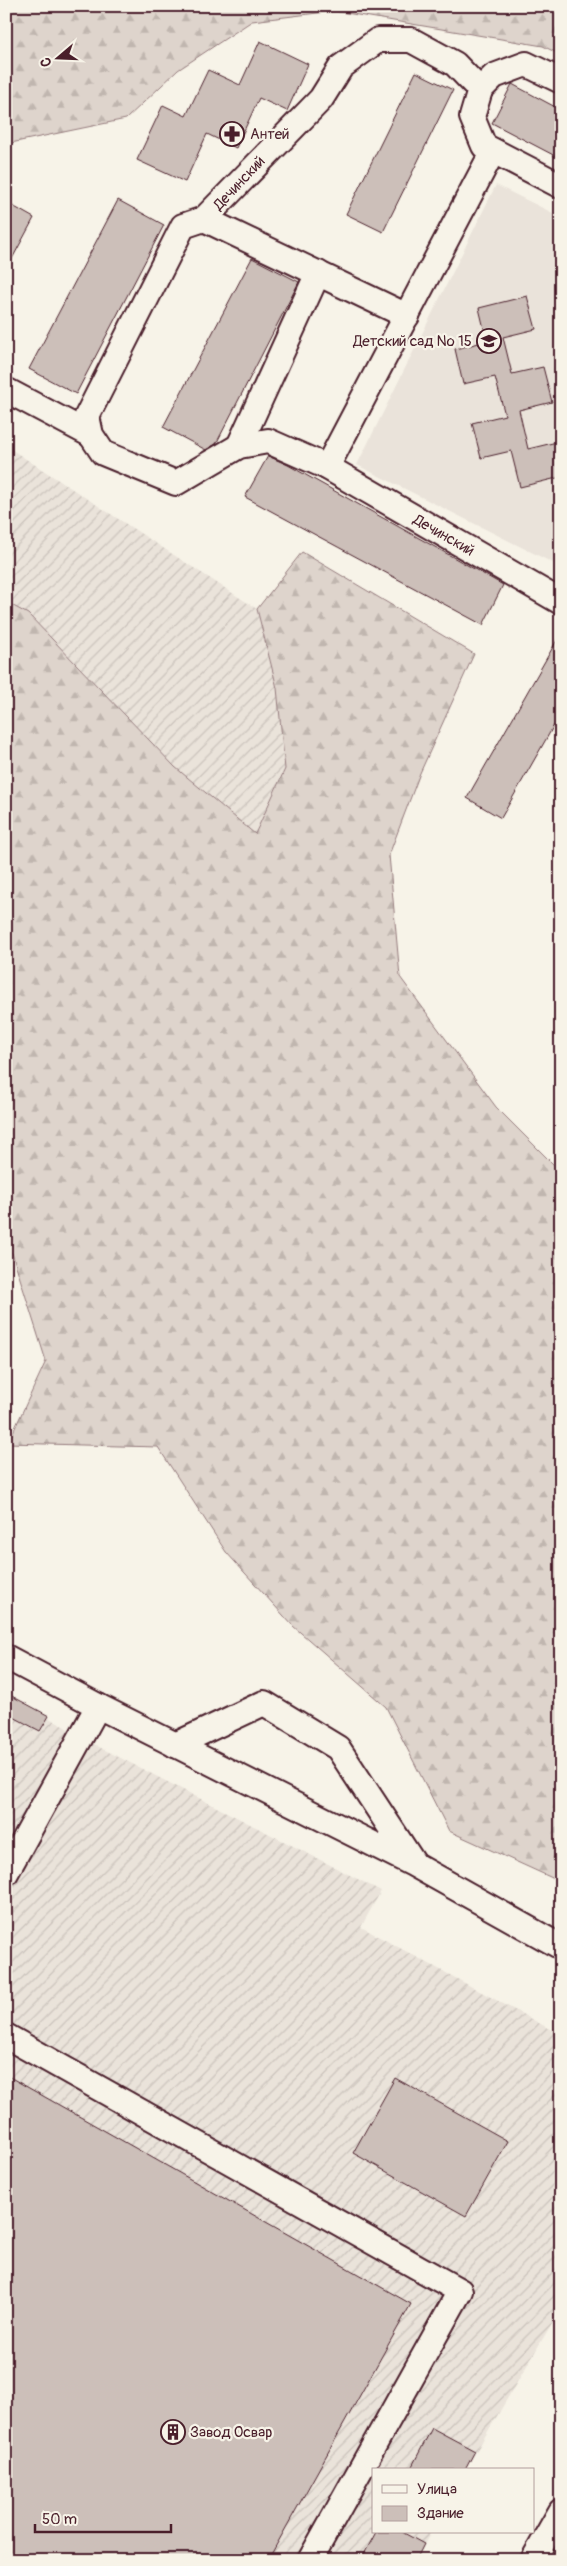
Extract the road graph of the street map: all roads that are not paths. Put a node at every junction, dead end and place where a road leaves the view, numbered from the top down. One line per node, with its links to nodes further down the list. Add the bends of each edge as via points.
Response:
1 (561, 81): 2 (street, via 526,64 494,76)
2 (480, 90): 3 (street, via 472,118 484,146); 5 (street, Дечинский, via 455,64 412,40 378,40 341,68 321,99)
3 (493, 151): 4 (street); 7 (street)
4 (561, 186)
5 (193, 222): 6 (street); 9 (street, Дечинский, via 87,416)
6 (318, 273): 7 (street); 10 (street)
7 (407, 316): 11 (street)
8 (6, 390): 9 (street, Дечинский)
9 (91, 435): 10 (street, Дечинский, via 103,453 176,483)
10 (239, 446): 11 (street, Дечинский, via 268,442)
11 (327, 467): 12 (street, Дечинский)
12 (561, 602)
13 (6, 1657): 14 (street)
14 (98, 1706): 15 (street); 17 (street)
15 (175, 1745): 16 (street); 16 (street, via 264,1703 338,1748)
16 (414, 1864): 18 (street)
17 (6, 1873)
18 (561, 1947)
19 (6, 2036): 21 (street, via 460,2291)
20 (561, 2511): 22 (street)
21 (310, 2560)
22 (533, 2560)

